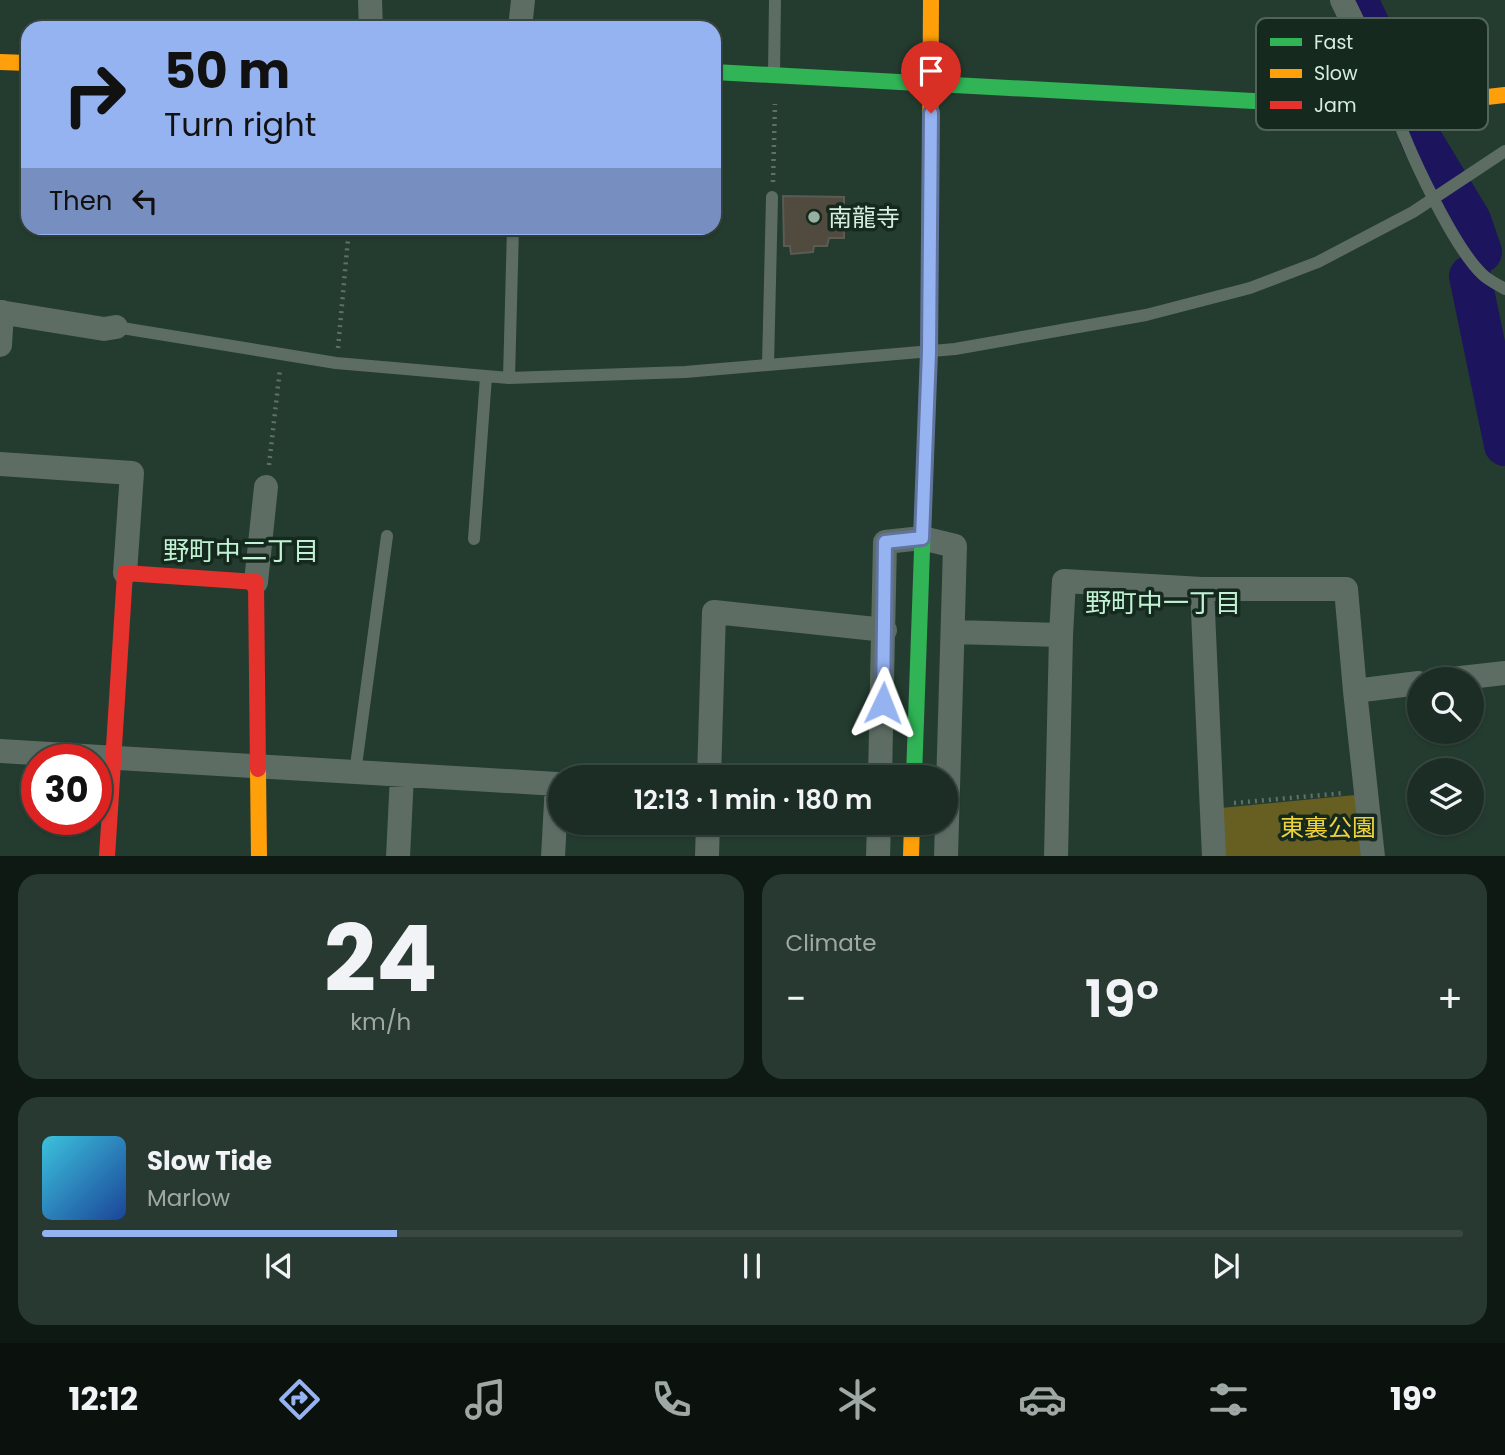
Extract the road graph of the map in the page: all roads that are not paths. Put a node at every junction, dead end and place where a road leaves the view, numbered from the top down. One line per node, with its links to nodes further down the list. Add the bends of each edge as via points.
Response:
1 (370, 0): 7 (street)
2 (523, 0): 8 (street)
3 (775, 0): 12 (lane)
4 (931, 0): 13 (street)
5 (1342, 0): 6 (street)
6 (1351, 18)
7 (371, 21)
8 (521, 21)
9 (0, 62): 10 (street)
10 (21, 64)
11 (721, 72): 12 (street)
12 (774, 75): 13 (street)
13 (931, 86): 14 (street); 24 (street)
14 (1256, 101)
15 (1401, 130): 17 (lane)
16 (1505, 151): 17 (lane)
17 (1438, 196): 20 (lane, via 1461,247 1482,275); 24 (lane, via 1318,262 1251,288 1146,315)
18 (772, 197): 25 (lane)
19 (513, 235): 27 (lane)
20 (1505, 289)
21 (1, 312): 22 (street, via 104,329); 23 (street)
22 (116, 327): 26 (lane, via 336,363)
23 (0, 345)
24 (929, 352): 25 (lane); 32 (street)
25 (768, 365): 27 (lane)
26 (486, 377): 27 (lane); 31 (lane)
27 (509, 378)
28 (0, 464): 33 (street, via 132,473)
29 (266, 486): 34 (street)
30 (387, 536): 49 (lane)
31 (474, 539)
32 (921, 548): 36 (street, via 885,542); 37 (street, via 954,547); 47 (street)
33 (125, 573): 34 (street); 44 (street)
34 (256, 582): 48 (street)
35 (1202, 589): 38 (street, via 1064,581); 42 (street, via 1346,589); 65 (street)
36 (885, 630): 45 (street, via 714,612); 46 (street)
37 (953, 632): 38 (street); 63 (street)
38 (1061, 635): 64 (street)
39 (1505, 673): 40 (street)
40 (1484, 675)
41 (1407, 684): 42 (street)
42 (1355, 691): 66 (street)
43 (0, 751): 44 (street)
44 (113, 757): 48 (street); 56 (street)
45 (709, 765)
46 (880, 765)
47 (914, 765)
48 (259, 766): 49 (street); 57 (street)
49 (355, 773): 50 (street)
50 (402, 775): 51 (street); 58 (street)
51 (548, 784)
52 (555, 835): 59 (street)
53 (708, 835): 60 (street)
54 (879, 835): 61 (street)
55 (912, 835): 62 (street)
56 (107, 856)
57 (259, 856)
58 (398, 856)
59 (553, 856)
60 (707, 856)
61 (878, 856)
62 (911, 856)
63 (946, 856)
64 (1056, 856)
65 (1214, 856)
66 (1373, 856)

